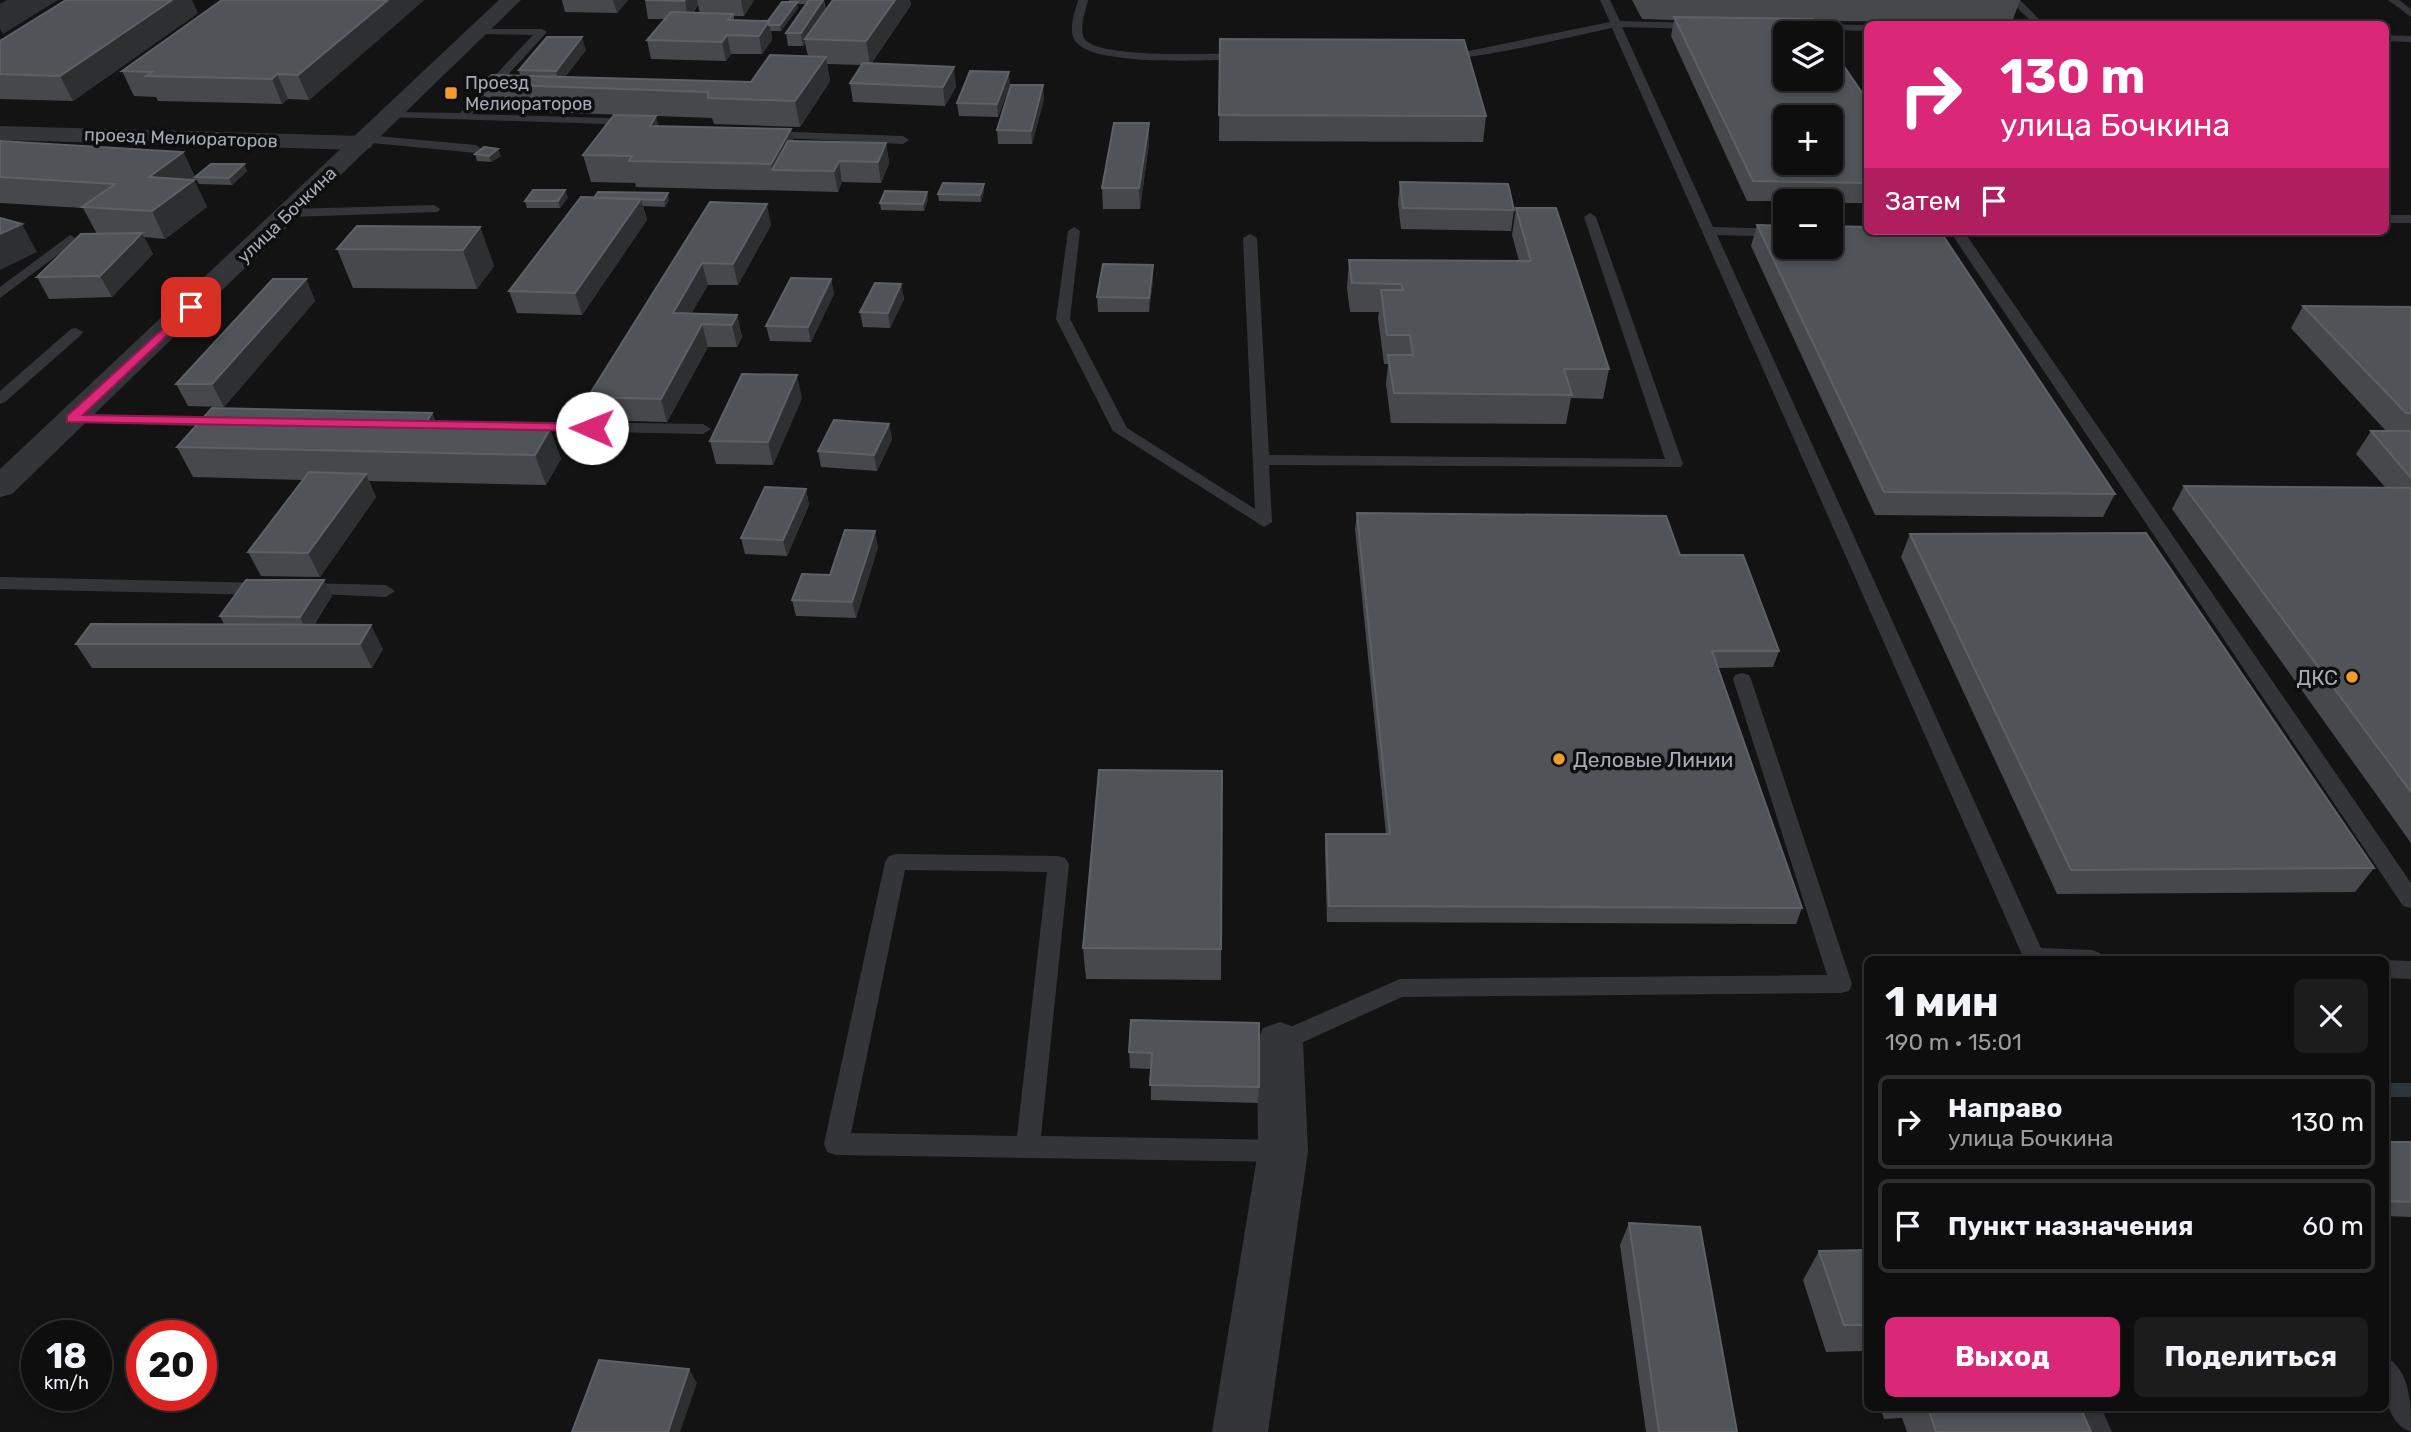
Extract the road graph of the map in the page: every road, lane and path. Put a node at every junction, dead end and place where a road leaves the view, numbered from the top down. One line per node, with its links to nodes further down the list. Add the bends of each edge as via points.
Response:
1 (511, 0): 12 (street, улица Бочкина)
2 (1083, 0): 15 (lane, via 1077,34 1093,51)
3 (1605, 0): 8 (lane)
4 (2014, 0): 7 (lane)
5 (2393, 0): 6 (lane)
6 (2411, 14)
7 (2036, 21)
8 (1615, 24): 9 (lane); 16 (lane); 33 (lane)
9 (1707, 26)
10 (1864, 28): 11 (lane)
11 (1843, 29)
12 (479, 31): 17 (lane, via 542,32); 19 (street, улица Бочкина)
13 (2389, 38): 14 (lane)
14 (2411, 39)
15 (1258, 56)
16 (1433, 57)
17 (488, 90): 18 (lane); 20 (lane)
18 (501, 90)
19 (392, 115): 20 (lane); 25 (street, улица Бочкина)
20 (463, 117): 21 (lane, via 639,122 632,131)
21 (646, 131)
22 (0, 133): 25 (street, проезд Мелиораторов)
23 (754, 135): 24 (lane)
24 (903, 139)
25 (364, 141): 26 (lane); 28 (street, улица Бочкина)
26 (476, 149)
27 (434, 209): 28 (lane)
28 (290, 213): 41 (street, улица Бочкина)
29 (1590, 217): 45 (lane, via 1675,464)
30 (2389, 219): 31 (lane)
31 (2411, 219)
32 (1074, 231): 45 (lane, via 1063,319 1121,431 1264,522)
33 (1708, 231): 34 (lane); 52 (lane)
34 (1773, 233)
35 (1955, 235): 51 (lane)
36 (1250, 238): 45 (lane)
37 (70, 239): 38 (lane)
38 (0, 294)
39 (76, 332): 40 (lane)
40 (0, 399)
41 (72, 419): 42 (lane); 46 (street, улица Бочкина)
42 (246, 422)
43 (398, 424): 44 (lane)
44 (703, 429)
45 (1261, 460)
46 (10, 467): 47 (street, улица Бочкина)
47 (0, 487)
48 (0, 583): 49 (lane)
49 (386, 591)
50 (1742, 679): 55 (lane, via 1841,984 1400,988)
51 (2411, 900)
52 (2034, 956)
53 (2389, 969): 54 (lane)
54 (2411, 970)
55 (1280, 1042): 57 (street)
56 (1028, 1147): 56 (lane, via 836,1144 896,862 1058,864); 57 (lane)
57 (1283, 1151): 61 (street)
58 (2389, 1378): 60 (lane)
59 (2089, 1411): 62 (lane)
60 (2411, 1418)
61 (1240, 1432)
62 (2098, 1432)

